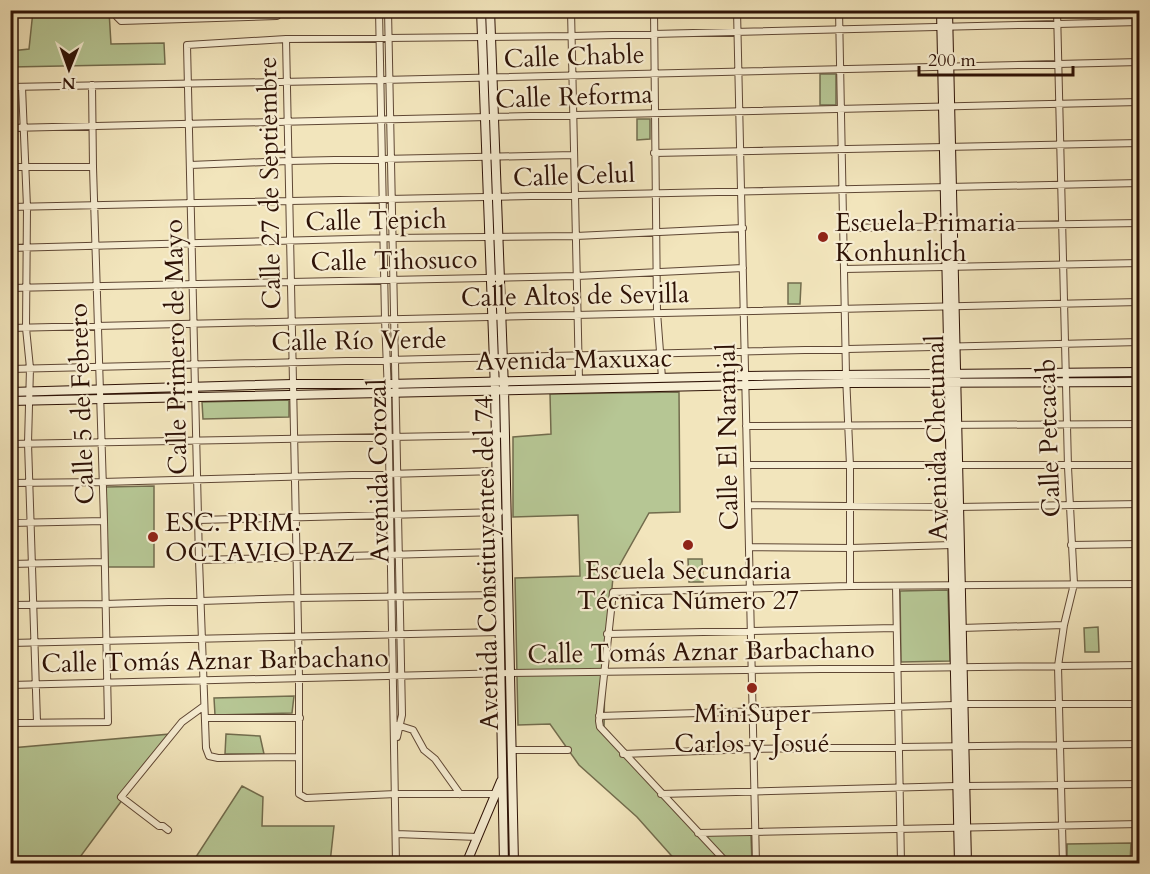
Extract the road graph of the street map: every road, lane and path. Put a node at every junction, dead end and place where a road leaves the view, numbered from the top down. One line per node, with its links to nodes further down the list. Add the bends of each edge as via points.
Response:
1 (117, 10): 15 (street, via 119,20)
2 (213, 10): 15 (street)
3 (380, 10): 25 (street, Avenida Corozal)
4 (388, 10): 26 (street, Avenida Corozal)
5 (480, 10): 22 (main road, Avenida Constituyentes del 74)
6 (490, 10): 22 (main road, Avenida Constituyentes del 74)
7 (571, 10): 23 (street)
8 (654, 10): 21 (street)
9 (737, 10): 20 (street, Calle El Naranjal)
10 (839, 10): 19 (street)
11 (941, 10): 18 (main road, Avenida Chetumal)
12 (948, 10): 18 (main road, Avenida Chetumal)
13 (1058, 10): 17 (street, Calle Petcacab)
14 (277, 16): 15 (street)
15 (214, 19)
16 (1140, 22): 17 (street)
17 (1058, 25): 18 (street); 28 (street, Calle Petcacab)
18 (945, 27): 19 (street); 29 (main road, Avenida Chetumal)
19 (840, 29): 20 (street); 30 (street)
20 (736, 31): 21 (street); 31 (street, Calle El Naranjal)
21 (654, 33): 23 (street); 32 (street)
22 (486, 36): 23 (street); 26 (street); 34 (main road, Avenida Constituyentes del 74)
23 (572, 36): 33 (street)
24 (286, 39): 25 (street); 36 (street, Calle 27 de Septiembre); 37 (street, Calle Primero de Mayo, via 187,45)
25 (380, 39): 26 (street); 35 (street, Avenida Corozal)
26 (388, 39): 35 (street, Avenida Corozal)
27 (1140, 62): 28 (street, Calle Chable)
28 (1058, 63): 29 (street, Calle Chable); 42 (street, Calle Petcacab)
29 (945, 67): 30 (street, Calle Chable); 43 (main road, Avenida Chetumal)
30 (841, 70): 31 (street, Calle Chable); 44 (street)
31 (738, 71): 32 (street, Calle Chable); 45 (street, Calle El Naranjal)
32 (655, 73): 33 (street, Calle Chable); 46 (street)
33 (572, 76): 34 (street, Calle Chable); 47 (street)
34 (488, 78): 35 (street, Calle Chable); 48 (main road, Avenida Constituyentes del 74)
35 (386, 80): 36 (street, Calle Chable); 49 (street, Avenida Corozal)
36 (287, 82): 37 (street, Calle Chable); 50 (street, Calle 27 de Septiembre)
37 (188, 84): 38 (street, Calle Chable); 51 (street, Calle Primero de Mayo)
38 (92, 85): 40 (street, Calle Chable); 52 (street, Calle 5 de Febrero)
39 (10, 87): 40 (street, Calle Chable)
40 (22, 87): 54 (street)
41 (1140, 102): 42 (street, Calle Reforma)
42 (1059, 103): 43 (street, Calle Reforma); 56 (street, Calle Petcacab)
43 (946, 106): 44 (street, Calle Reforma); 57 (main road, Avenida Chetumal)
44 (842, 109): 45 (street, Calle Reforma); 58 (street)
45 (740, 111): 46 (street, Calle Reforma); 59 (street, Calle El Naranjal)
46 (656, 114): 47 (street, Calle Reforma); 60 (street)
47 (573, 115): 48 (street, Calle Reforma); 61 (street)
48 (489, 118): 49 (street, Calle Reforma); 62 (main road, Avenida Constituyentes del 74)
49 (386, 121): 50 (street, Calle Reforma); 63 (street, Avenida Corozal); 64 (street, Avenida Corozal)
50 (288, 123): 51 (street, Calle Reforma); 65 (street, Calle 27 de Septiembre)
51 (189, 125): 52 (street, Calle Reforma); 66 (street, Calle Primero de Mayo)
52 (93, 127): 54 (street, Calle Reforma); 69 (street, Calle 5 de Febrero)
53 (10, 128): 54 (street, Calle Reforma)
54 (23, 128): 67 (street)
55 (1140, 143): 56 (street)
56 (1060, 145): 57 (street); 71 (street, Calle Petcacab)
57 (947, 147): 58 (street); 72 (main road, Avenida Chetumal)
58 (843, 149): 59 (street); 73 (street)
59 (741, 150): 60 (street); 74 (street, Calle El Naranjal)
60 (654, 153): 75 (street)
61 (573, 155): 62 (street); 76 (street)
62 (491, 158): 64 (street); 77 (main road, Avenida Constituyentes del 74)
63 (382, 159): 64 (street); 65 (street); 78 (street, Avenida Corozal)
64 (390, 159): 79 (street, Avenida Corozal)
65 (288, 161): 66 (street); 80 (street, Calle 27 de Septiembre)
66 (190, 165): 81 (street, Calle Primero de Mayo)
67 (25, 166): 68 (street); 69 (street); 84 (street)
68 (10, 167)
69 (93, 167): 82 (street, Calle 5 de Febrero)
70 (1140, 183): 71 (street, Calle Celul)
71 (1061, 184): 72 (street, Calle Celul); 86 (street, Calle Petcacab)
72 (948, 186): 73 (street, Calle Celul); 87 (main road, Avenida Chetumal)
73 (843, 189): 74 (street, Calle Celul); 89 (street)
74 (742, 192): 75 (street, Calle Celul); 88 (street, Calle El Naranjal)
75 (656, 193): 76 (street, Calle Celul); 90 (street)
76 (574, 195): 77 (street, Calle Celul); 91 (street)
77 (492, 198): 79 (street, Calle Celul); 92 (main road, Avenida Constituyentes del 74)
78 (382, 199): 79 (street, Calle Celul); 80 (street, Calle Celul); 93 (street, Avenida Corozal)
79 (390, 199): 93 (street, Avenida Corozal)
80 (289, 201): 81 (street, Calle Celul); 94 (street, Calle 27 de Septiembre)
81 (191, 204): 82 (street, Calle Celul); 95 (street, Calle Primero de Mayo)
82 (95, 206): 84 (street, Calle Celul); 96 (street, Calle 5 de Febrero)
83 (10, 207): 84 (street, Calle Celul)
84 (27, 207): 98 (street)
85 (1140, 223): 86 (street)
86 (1063, 224): 87 (street); 100 (street, Calle Petcacab)
87 (949, 227): 89 (street); 101 (main road, Avenida Chetumal)
88 (743, 228): 90 (street, Calle Tepich); 102 (street, Calle El Naranjal)
89 (845, 228): 103 (street)
90 (656, 233): 91 (street, Calle Tepich); 104 (street)
91 (576, 236): 92 (street, Calle Tepich); 105 (street)
92 (494, 237): 93 (street, Calle Tepich); 106 (main road, Avenida Constituyentes del 74)
93 (387, 238): 94 (street, Calle Tepich); 107 (street, Avenida Corozal)
94 (290, 241): 95 (street, Calle Tepich); 108 (street, Calle 27 de Septiembre)
95 (192, 243): 96 (street, Calle Tepich); 109 (street, Calle Primero de Mayo)
96 (95, 246): 98 (street, Calle Tepich); 110 (street, Calle 5 de Febrero)
97 (10, 248): 98 (street, Calle Tepich)
98 (25, 248): 112 (street)
99 (1140, 263): 100 (street)
100 (1063, 265): 101 (street); 114 (street, Calle Petcacab)
101 (949, 267): 103 (street); 115 (main road, Avenida Chetumal)
102 (743, 268): 104 (street, Calle Tihosuco); 117 (street, Calle El Naranjal)
103 (845, 269): 116 (street)
104 (658, 273): 105 (street, Calle Tihosuco); 118 (street)
105 (577, 276): 106 (street, Calle Tihosuco); 119 (street)
106 (495, 277): 107 (street, Calle Tihosuco); 120 (main road, Avenida Constituyentes del 74)
107 (388, 279): 108 (street, Calle Tihosuco); 121 (street, Avenida Corozal)
108 (291, 282): 109 (street, Calle Tihosuco); 122 (street, Calle 27 de Septiembre)
109 (193, 283): 110 (street, Calle Tihosuco); 123 (street, Calle Primero de Mayo)
110 (96, 286): 112 (street, Calle Tihosuco); 124 (street, Calle 5 de Febrero)
111 (10, 288): 112 (street, Calle Tihosuco)
112 (26, 288): 126 (street)
113 (1140, 302): 114 (street, Calle Altos de Sevilla)
114 (1064, 304): 115 (street, Calle Altos de Sevilla); 128 (street, Calle Petcacab)
115 (950, 305): 116 (street, Calle Altos de Sevilla); 129 (main road, Avenida Chetumal)
116 (845, 309): 117 (street, Calle Altos de Sevilla); 130 (street)
117 (744, 310): 118 (street, Calle Altos de Sevilla); 131 (street, Calle El Naranjal)
118 (657, 312): 119 (street, Calle Altos de Sevilla); 132 (street)
119 (578, 315): 120 (street, Calle Altos de Sevilla); 133 (street)
120 (497, 316): 121 (street, Calle Altos de Sevilla); 134 (main road, Avenida Constituyentes del 74)
121 (389, 319): 122 (street, Calle Altos de Sevilla); 135 (street, Avenida Corozal)
122 (291, 321): 123 (street, Calle Altos de Sevilla); 136 (street, Calle 27 de Septiembre)
123 (194, 324): 124 (street, Calle Altos de Sevilla); 137 (street, Calle Primero de Mayo)
124 (98, 326): 126 (street, Calle Altos de Sevilla); 138 (street, Calle 5 de Febrero)
125 (10, 328): 126 (street, Calle Altos de Sevilla)
126 (26, 328): 139 (street)
127 (1140, 342): 128 (street, Calle Río Verde)
128 (1064, 345): 129 (street, Calle Río Verde); 145 (street, Calle Petcacab)
129 (951, 346): 130 (street, Calle Río Verde); 142 (main road, Avenida Chetumal)
130 (846, 349): 131 (street, Calle Río Verde); 146 (street)
131 (745, 352): 132 (street, Calle Río Verde); 143 (street, Calle El Naranjal)
132 (661, 354): 133 (street, Calle Río Verde); 144 (street)
133 (579, 355): 134 (street, Calle Río Verde); 147 (street)
134 (498, 357): 135 (street, Calle Río Verde); 151 (main road, Avenida Constituyentes del 74)
135 (391, 359): 136 (street, Calle Río Verde); 154 (street, Avenida Corozal)
136 (292, 361): 137 (street, Calle Río Verde); 149 (street, Calle 27 de Septiembre)
137 (195, 363): 138 (street, Calle Río Verde); 155 (street, Calle Primero de Mayo)
138 (99, 366): 139 (street, Calle Río Verde); 153 (street, Calle 5 de Febrero)
139 (30, 368): 140 (street, Calle Río Verde); 158 (street)
140 (10, 369)
141 (1140, 372): 145 (main road, Avenida Maxuxac)
142 (952, 374): 145 (main road, Avenida Maxuxac); 146 (main road, Avenida Maxuxac); 150 (main road, Avenida Chetumal)
143 (746, 376): 144 (main road, Avenida Maxuxac); 146 (main road, Avenida Maxuxac); 152 (street, Calle El Naranjal)
144 (662, 378): 147 (main road, Avenida Maxuxac)
145 (1065, 378): 148 (main road, Avenida Maxuxac); 150 (main road, Avenida Maxuxac); 164 (street, Calle Petcacab)
146 (846, 379): 150 (main road, Avenida Maxuxac); 152 (main road, Avenida Maxuxac); 165 (street)
147 (579, 380): 151 (main road, Avenida Maxuxac)
148 (1140, 382)
149 (292, 384): 154 (main road, Avenida Maxuxac); 155 (main road, Avenida Maxuxac); 157 (street, Calle 27 de Septiembre)
150 (952, 384): 163 (main road, Avenida Chetumal)
151 (499, 385): 152 (main road, Avenida Maxuxac); 154 (main road, Avenida Maxuxac); 166 (main road, Avenida Constituyentes del 74)
152 (746, 386): 162 (street, Calle El Naranjal)
153 (100, 389): 155 (main road, Avenida Maxuxac); 158 (main road, Avenida Maxuxac); 159 (street, Calle 5 de Febrero)
154 (392, 389): 157 (main road, Avenida Maxuxac); 167 (street, Avenida Corozal); 168 (street, Avenida Corozal)
155 (196, 392): 157 (main road, Avenida Maxuxac); 159 (main road, Avenida Maxuxac); 171 (street, Calle Primero de Mayo)
156 (10, 393): 158 (main road, Avenida Maxuxac)
157 (293, 395): 169 (street, Calle 27 de Septiembre)
158 (28, 396): 159 (main road, Avenida Maxuxac); 160 (main road, Avenida Maxuxac); 172 (street)
159 (100, 399): 170 (street, Calle 5 de Febrero)
160 (10, 401)
161 (1140, 424): 164 (street)
162 (746, 426): 165 (street); 174 (street, Calle El Naranjal)
163 (953, 426): 164 (street); 165 (street); 177 (main road, Avenida Chetumal)
164 (1067, 426): 178 (street, Calle Petcacab)
165 (849, 427): 176 (street)
166 (500, 435): 168 (street); 179 (main road, Avenida Constituyentes del 74); 192 (main road, Avenida Constituyentes del 74)
167 (389, 436): 168 (street); 169 (street); 180 (street, Avenida Corozal)
168 (397, 436): 181 (street, Avenida Corozal)
169 (294, 439): 171 (street); 182 (street, Calle 27 de Septiembre)
170 (101, 441): 171 (street); 172 (street); 185 (street, Calle 5 de Febrero)
171 (197, 441): 183 (street, Calle Primero de Mayo)
172 (28, 443): 173 (street); 184 (street)
173 (10, 444)
174 (747, 465): 176 (street); 187 (street, Calle El Naranjal)
175 (1140, 465): 178 (street)
176 (850, 466): 177 (street); 190 (street)
177 (954, 466): 178 (street); 191 (main road, Avenida Chetumal)
178 (1068, 467): 189 (street, Calle Petcacab)
179 (496, 471): 181 (street); 192 (main road, Avenida Constituyentes del 74)
180 (389, 474): 181 (street); 182 (street); 193 (street, Avenida Corozal)
181 (397, 474): 194 (street, Avenida Corozal)
182 (294, 476): 183 (street); 195 (street, Calle 27 de Septiembre)
183 (198, 479): 185 (street); 196 (street, Calle Primero de Mayo)
184 (31, 482): 185 (street); 186 (street); 199 (street)
185 (102, 482): 197 (street, Calle 5 de Febrero)
186 (10, 483)
187 (748, 504): 190 (street); 203 (street, Calle El Naranjal)
188 (1140, 504): 189 (street)
189 (1069, 505): 191 (street); 202 (street, Calle Petcacab)
190 (850, 506): 191 (street); 204 (street)
191 (955, 506): 200 (main road, Avenida Chetumal); 216 (main road, Avenida Chetumal)
192 (502, 512): 194 (street); 205 (main road, Avenida Constituyentes del 74); 213 (main road, Avenida Constituyentes del 74)
193 (390, 515): 194 (street); 195 (street); 207 (street, Avenida Corozal)
194 (398, 515): 206 (street, Avenida Corozal)
195 (295, 518): 196 (street); 208 (street, Calle 27 de Septiembre)
196 (198, 520): 209 (street, Calle Primero de Mayo)
197 (104, 521): 199 (street); 210 (street, Calle 5 de Febrero)
198 (10, 523): 199 (street)
199 (31, 523): 212 (street)
200 (952, 544): 204 (street); 216 (main road, Avenida Chetumal)
201 (1140, 544): 202 (street)
202 (1071, 545): 214 (street, Calle Petcacab)
203 (748, 547): 204 (street); 219 (street, Calle El Naranjal)
204 (851, 548): 217 (street)
205 (498, 552): 206 (street); 213 (main road, Avenida Constituyentes del 74)
206 (399, 554): 207 (street); 222 (street, Avenida Corozal)
207 (391, 555): 208 (street); 221 (street, Avenida Corozal)
208 (296, 557): 209 (street); 223 (street, Calle 27 de Septiembre)
209 (199, 560): 224 (street, Calle Primero de Mayo)
210 (104, 562): 212 (street); 226 (street, Calle 5 de Febrero)
211 (10, 564): 212 (street)
212 (33, 564): 225 (street)
213 (503, 573): 220 (main road, Avenida Constituyentes del 74); 246 (main road, Avenida Constituyentes del 74)
214 (1074, 584): 215 (street); 216 (street); 228 (street, Calle Petcacab)
215 (1140, 584)
216 (957, 585): 218 (street); 229 (main road, Avenida Chetumal); 242 (main road, Avenida Chetumal)
217 (850, 586): 218 (street); 219 (street)
218 (896, 586): 230 (street)
219 (750, 589): 232 (street, Calle El Naranjal); 234 (street, via 613,592)
220 (499, 595): 222 (street); 231 (main road, Avenida Constituyentes del 74)
221 (391, 597): 222 (street); 223 (street); 233 (street, Avenida Corozal)
222 (399, 597): 233 (street, Avenida Corozal)
223 (297, 598): 224 (street); 235 (street, Calle 27 de Septiembre)
224 (201, 602): 226 (street); 236 (street, Calle Primero de Mayo)
225 (33, 604): 226 (street); 227 (street); 237 (street)
226 (105, 604): 238 (street, Calle 5 de Febrero)
227 (10, 605)
228 (1064, 624): 229 (street); 241 (street, Calle Petcacab)
229 (961, 627): 242 (main road, Avenida Chetumal)
230 (896, 628): 232 (street); 243 (street)
231 (500, 632): 233 (street); 246 (main road, Avenida Constituyentes del 74)
232 (751, 632): 234 (street); 244 (street, Calle El Naranjal)
233 (396, 634): 235 (street); 247 (street, Avenida Corozal); 248 (street, Avenida Corozal)
234 (607, 634): 245 (street)
235 (297, 637): 236 (street); 249 (street, Calle 27 de Septiembre)
236 (202, 640): 238 (street); 250 (street, Calle Primero de Mayo)
237 (36, 642): 238 (street); 239 (street); 252 (street)
238 (106, 642): 251 (street, Calle 5 de Febrero)
239 (10, 643)
240 (1140, 664): 241 (street, Calle Tomás Aznar Barbachano)
241 (1058, 666): 242 (street, Calle Tomás Aznar Barbachano); 255 (street, Calle Petcacab)
242 (958, 667): 243 (street, Calle Tomás Aznar Barbachano); 254 (main road, Avenida Chetumal)
243 (897, 668): 244 (street, Calle Tomás Aznar Barbachano); 258 (street)
244 (752, 670): 245 (street, Calle Tomás Aznar Barbachano); 260 (street, Calle El Naranjal)
245 (603, 672): 246 (street, Calle Tomás Aznar Barbachano); 261 (street)
246 (505, 673): 248 (street, Calle Tomás Aznar Barbachano); 273 (main road, Avenida Constituyentes del 74); 277 (main road, Avenida Constituyentes del 74)
247 (393, 675): 248 (street, Calle Tomás Aznar Barbachano); 249 (street, Calle Tomás Aznar Barbachano); 266 (street, Avenida Corozal)
248 (401, 675): 259 (street, Avenida Corozal)
249 (299, 677): 250 (street, Calle Tomás Aznar Barbachano); 263 (street, Calle 27 de Septiembre)
250 (204, 680): 251 (street, Calle Tomás Aznar Barbachano); 257 (street, Calle Primero de Mayo)
251 (107, 683): 252 (street, Calle Tomás Aznar Barbachano); 264 (street, Calle 5 de Febrero, via 108,722)
252 (37, 684): 253 (street, Calle Tomás Aznar Barbachano); 264 (street)
253 (10, 685)
254 (959, 705): 255 (street); 258 (street); 270 (main road, Avenida Chetumal)
255 (1058, 705): 256 (street); 269 (street, Calle Petcacab)
256 (1140, 705)
257 (204, 706): 262 (street, Calle Primero de Mayo); 291 (street, via 182,722 121,797)
258 (899, 707): 260 (street); 271 (street)
259 (402, 710): 266 (street, Avenida Corozal); 267 (street)
260 (753, 711): 261 (street); 272 (street, Calle El Naranjal)
261 (599, 716): 275 (street, via 600,727)
262 (205, 718): 263 (street); 276 (street, Calle Primero de Mayo, via 209,756)
263 (300, 718): 276 (street, Calle 27 de Septiembre)
264 (37, 722): 265 (street)
265 (10, 723)
266 (397, 724): 267 (street); 283 (street, Avenida Corozal)
267 (412, 730): 284 (street)
268 (1140, 744): 269 (street)
269 (1060, 745): 270 (street); 279 (street, Calle Petcacab)
270 (960, 746): 271 (street); 280 (main road, Avenida Chetumal)
271 (899, 747): 272 (street); 281 (street)
272 (752, 749): 275 (street); 282 (street, Calle El Naranjal)
273 (512, 750): 274 (street); 299 (main road, Avenida Constituyentes del 74)
274 (568, 750)
275 (623, 754): 286 (street)
276 (298, 757): 283 (street, Calle 27 de Septiembre, via 299,794 306,798)
277 (502, 778): 285 (main road); 298 (main road, Avenida Constituyentes del 74)
278 (1140, 784): 279 (street)
279 (1061, 785): 280 (street); 288 (street, Calle Petcacab)
280 (961, 786): 281 (street); 289 (main road, Avenida Chetumal)
281 (899, 787): 282 (street); 290 (street)
282 (753, 790): 286 (street); 292 (street, Calle El Naranjal)
283 (396, 794): 284 (street); 294 (street, Avenida Corozal)
284 (460, 794): 285 (street)
285 (495, 794): 295 (main road)
286 (661, 794): 293 (street)
287 (1140, 824): 288 (street)
288 (1062, 825): 289 (street); 305 (street, Calle Petcacab)
289 (962, 826): 290 (street); 303 (main road, Avenida Chetumal); 304 (main road, Avenida Chetumal)
290 (901, 828): 292 (street); 302 (street)
291 (168, 830)
292 (756, 831): 293 (street); 301 (street, Calle El Naranjal)
293 (698, 833): 300 (street)
294 (396, 834): 295 (street); 296 (street, Avenida Corozal)
295 (478, 837): 297 (main road)
296 (396, 864)
297 (466, 864)
298 (504, 864)
299 (514, 864)
300 (728, 864)
301 (756, 864)
302 (901, 864)
303 (959, 864)
304 (967, 864)
305 (1063, 864)

